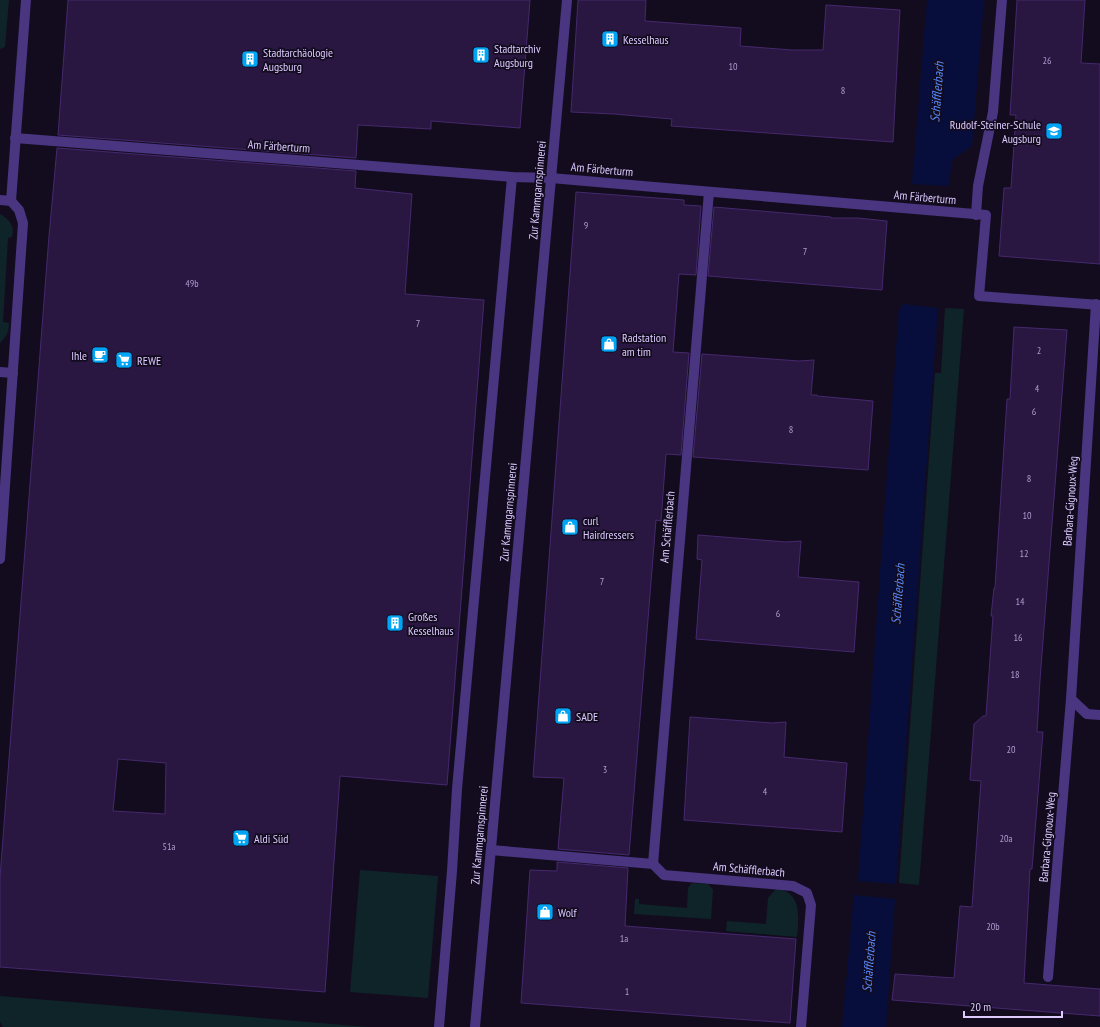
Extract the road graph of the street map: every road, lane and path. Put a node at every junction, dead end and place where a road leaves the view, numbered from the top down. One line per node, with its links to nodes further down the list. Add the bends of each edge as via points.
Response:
1 (26, 0): 4 (street)
2 (567, 0): 6 (street, Zur Kammgarnspinnerei)
3 (1002, 0): 10 (street, via 993,112 978,186)
4 (15, 138): 5 (street, Am Färberturm); 9 (street)
5 (512, 177): 6 (street, Am Färberturm); 20 (street, Zur Kammgarnspinnerei)
6 (551, 178): 7 (street, Am Färberturm); 17 (street, Zur Kammgarnspinnerei)
7 (709, 192): 10 (street, Am Färberturm); 18 (street, Am Schäfflerbach)
8 (0, 200): 9 (street)
9 (11, 201): 13 (street, via 19,210 23,223)
10 (976, 215): 11 (street, via 986,216 979,296)
11 (1098, 304): 15 (street, Barbara-Gignoux-Weg)
12 (0, 372): 13 (street)
13 (13, 373): 14 (street)
14 (0, 559)
15 (1071, 699): 16 (street, via 1087,714); 19 (street, Barbara-Gignoux-Weg)
16 (1100, 715)
17 (491, 850): 18 (street); 21 (street, Zur Kammgarnspinnerei)
18 (653, 864): 22 (street, Am Schäfflerbach, via 664,875 793,886 807,893 811,905)
19 (1048, 977)
20 (438, 1027)
21 (475, 1027)
22 (801, 1027)

